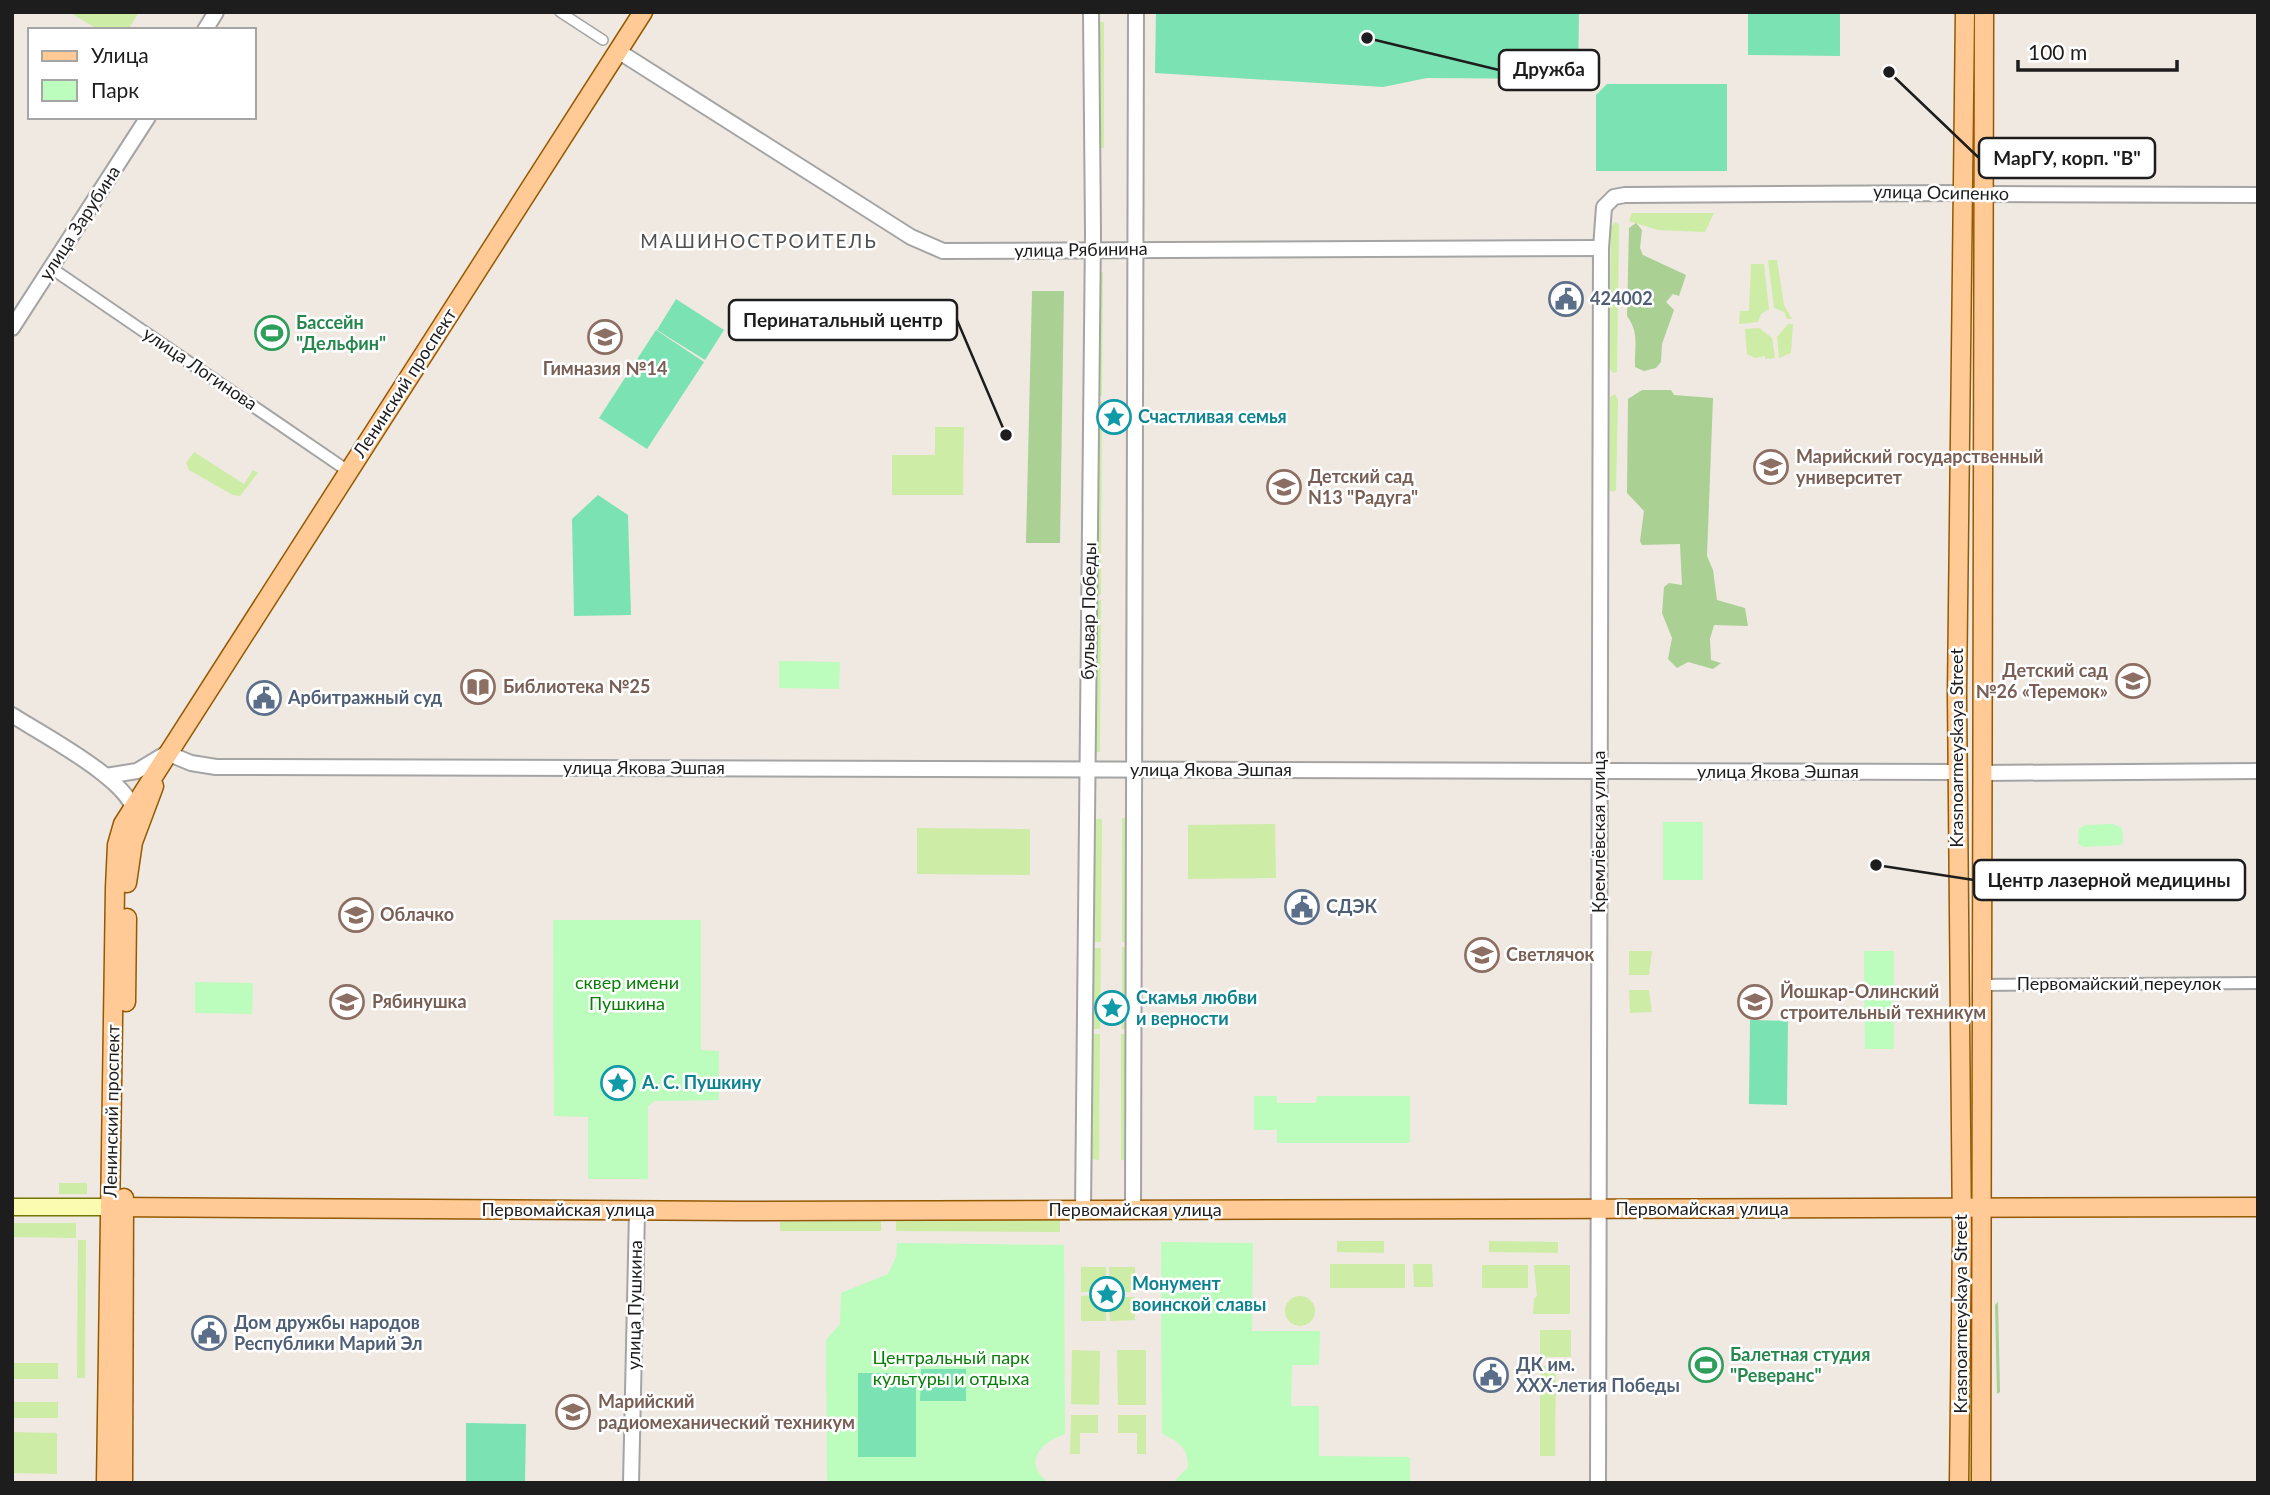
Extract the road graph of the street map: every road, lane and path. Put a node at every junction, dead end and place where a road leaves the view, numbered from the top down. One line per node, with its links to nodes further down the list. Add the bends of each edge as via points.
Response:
1 (216, 12): 8 (street)
2 (560, 12): 9 (street)
3 (643, 12): 10 (main road, Ленинский проспект)
4 (1091, 12): 18 (street, бульвар Победы)
5 (1136, 12): 17 (street)
6 (1965, 12): 12 (main road, Krasnoarmeyskaya Street)
7 (1984, 12): 13 (main road, Krasnoarmeyskaya Street)
8 (206, 28)
9 (603, 40)
10 (618, 51): 18 (street, улица Рябинина, via 927,246 943,251); 21 (main road, Ленинский проспект)
11 (147, 119): 19 (street, улица Зарубина)
12 (1964, 193): 13 (main road, улица Осипенко); 14 (street, улица Осипенко); 28 (main road, Krasnoarmeyskaya Street)
13 (1983, 194): 15 (street, улица Осипенко); 29 (main road, Krasnoarmeyskaya Street)
14 (1625, 195): 16 (street, Кремлёвская улица, via 1604,207)
15 (2258, 195)
16 (1601, 248): 17 (street, улица Рябинина); 26 (street, Кремлёвская улица)
17 (1135, 249): 18 (street, улица Рябинина); 25 (street)
18 (1093, 250): 24 (street, бульвар Победы)
19 (51, 268): 20 (street, улица Зарубина); 21 (street, улица Логинова)
20 (12, 328)
21 (348, 471): 23 (main road, Ленинский проспект)
22 (12, 715): 30 (street)
23 (167, 753): 24 (street, улица Якова Эшпая, via 216,767); 30 (street, via 138,771); 31 (main road, Ленинский проспект); 32 (main road, Ленинский проспект)
24 (1087, 769): 25 (street, улица Якова Эшпая); 41 (street, бульвар Победы)
25 (1133, 769): 26 (street, улица Якова Эшпая); 42 (street)
26 (1599, 771): 28 (street, улица Якова Эшпая); 40 (street, Кремлёвская улица)
27 (2258, 771): 29 (street, улица Якова Эшпая)
28 (1957, 772): 29 (main road, улица Якова Эшпая); 38 (main road, Krasnoarmeyskaya Street)
29 (1981, 773): 34 (main road, Krasnoarmeyskaya Street)
30 (106, 776): 31 (street)
31 (133, 804): 32 (street); 36 (main road, Ленинский проспект, via 117,845)
32 (128, 863): 36 (main road, Ленинский проспект)
33 (2258, 983): 34 (street, Первомайский переулок)
34 (1981, 985): 39 (main road, Krasnoarmeyskaya Street)
35 (12, 1207): 36 (main road, Первомайская улица)
36 (117, 1207): 43 (main road, Первомайская улица); 44 (main road, Ленинский проспект); 45 (main road, Ленинский проспект)
37 (2258, 1207): 39 (main road, Первомайская улица)
38 (1962, 1208): 39 (main road, Первомайская улица); 40 (main road, Первомайская улица); 48 (main road, Krasnoarmeyskaya Street)
39 (1983, 1208): 49 (main road, Krasnoarmeyskaya Street)
40 (1598, 1209): 42 (main road, Первомайская улица); 47 (street, Кремлёвская улица)
41 (1083, 1210): 42 (main road, Первомайская улица); 43 (main road, Первомайская улица)
42 (1133, 1210)
43 (637, 1211): 46 (street, улица Пушкина)
44 (106, 1483)
45 (122, 1483)
46 (631, 1483)
47 (1598, 1483)
48 (1959, 1483)
49 (1981, 1483)

